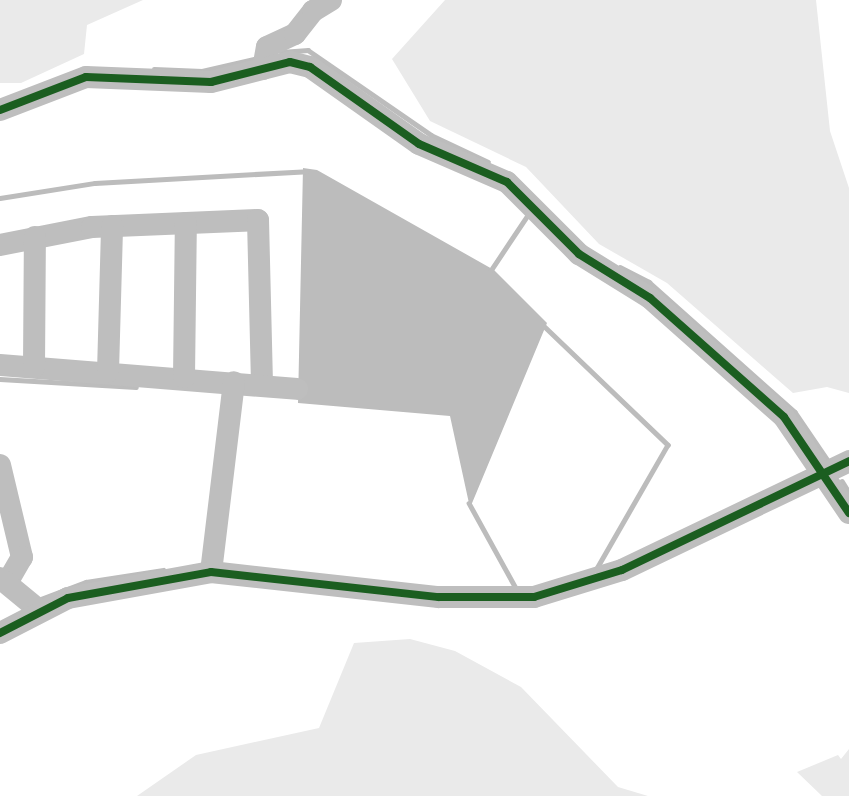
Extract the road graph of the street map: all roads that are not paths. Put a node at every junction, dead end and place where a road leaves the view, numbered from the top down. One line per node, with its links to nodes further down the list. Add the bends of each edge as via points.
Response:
1 (331, 0): 2 (street, via 313,10 295,34 267,47)
2 (263, 69): 3 (street, via 211,82 86,77); 16 (street, via 290,62 310,67 419,144 507,182 579,254 650,298 761,394)
3 (0, 110)
4 (186, 223): 5 (street); 11 (street); 12 (street, via 258,220)
5 (112, 226): 6 (street); 10 (street)
6 (35, 237): 7 (street); 9 (street)
7 (0, 245)
8 (0, 365): 9 (street)
9 (34, 367): 10 (street)
10 (108, 372): 11 (street)
11 (184, 377): 14 (street)
12 (262, 383): 13 (street); 14 (street)
13 (297, 389)
14 (233, 391): 19 (street)
15 (849, 461): 16 (street)
16 (824, 475): 18 (street); 19 (street, via 621,570 534,597 439,597)
17 (2, 480): 20 (street, via 22,557)
18 (849, 513)
19 (211, 572): 21 (street, via 112,586)
20 (7, 579): 21 (street)
21 (35, 606): 22 (street)
22 (0, 633)

